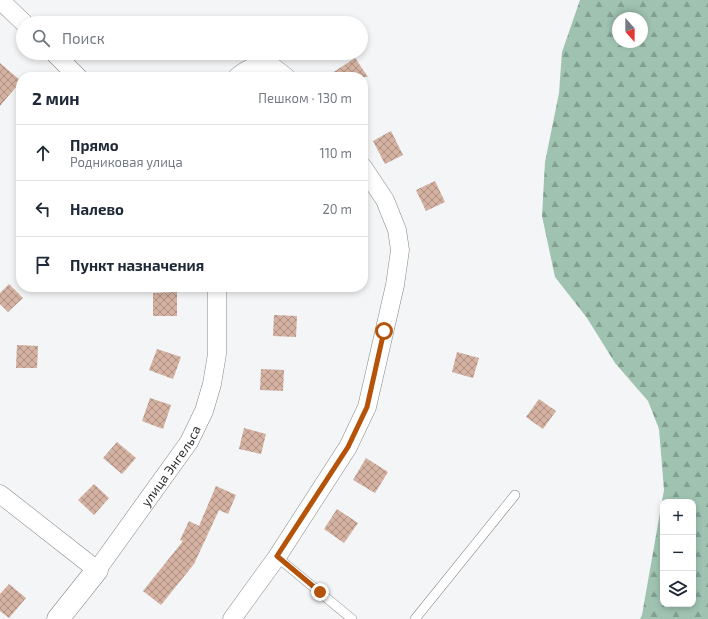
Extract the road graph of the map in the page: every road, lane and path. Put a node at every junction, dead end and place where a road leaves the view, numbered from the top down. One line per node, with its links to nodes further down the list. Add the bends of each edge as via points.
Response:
1 (0, 0): 2 (street)
2 (17, 16)
3 (61, 60): 4 (street)
4 (73, 72)
5 (243, 72): 6 (street, via 256,65 269,64)
6 (279, 72)
7 (368, 174): 11 (street, via 385,200 397,230 400,250 395,285 367,407 348,447)
8 (217, 292): 12 (street, улица Энгельса, via 217,354 204,411 189,442)
9 (0, 494): 12 (street)
10 (515, 495): 16 (lane)
11 (277, 556): 14 (street); 15 (lane)
12 (97, 570): 13 (street, улица Энгельса)
13 (58, 619)
14 (232, 619)
15 (352, 619)
16 (415, 619)

